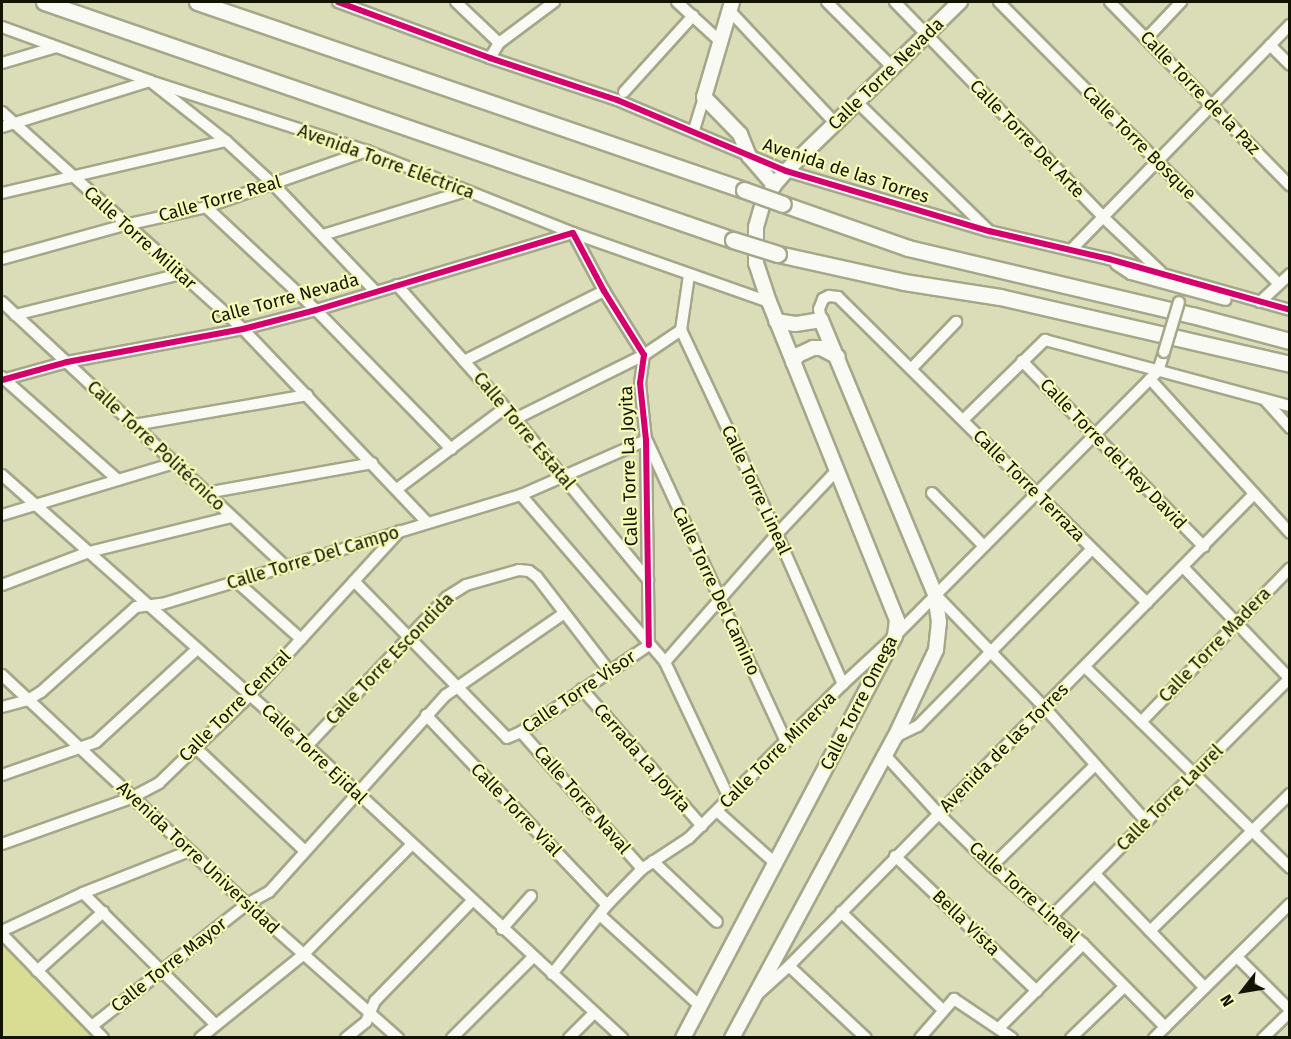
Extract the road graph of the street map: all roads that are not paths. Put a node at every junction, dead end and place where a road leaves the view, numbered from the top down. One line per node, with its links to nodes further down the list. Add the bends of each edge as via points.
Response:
1 (44, 2): 84 (highway, bridge, via 777,254 904,282 1000,297)
2 (197, 2): 77 (highway, bridge, via 908,248)
3 (338, 2): 23 (street, Avenida de las Torres)
4 (456, 2): 20 (street)
5 (554, 2): 20 (street)
6 (677, 2): 14 (street)
7 (827, 2): 26 (street)
8 (895, 2): 17 (street, Calle Torre Del Arte)
9 (960, 2): 17 (main road, Calle Torre Nevada)
10 (999, 2): 40 (street, Calle Torre Bosque)
11 (1110, 2): 18 (street, Calle Torre de la Paz)
12 (1180, 2): 18 (street)
13 (730, 6): 19 (main road); 33 (street)
14 (693, 16): 19 (street); 28 (street)
15 (1290, 25): 21 (street)
16 (2, 27): 22 (street, Avenida Torre Eléctrica)
17 (926, 34): 26 (main road, Calle Torre Nevada); 49 (street, Calle Torre Del Arte)
18 (1147, 38): 31 (street, Calle Torre de la Paz)
19 (721, 42): 29 (main road)
20 (499, 43): 23 (street)
21 (1270, 45): 25 (street); 31 (street)
22 (56, 47): 24 (street); 27 (street, Avenida Torre Eléctrica)
23 (490, 58): 36 (street, Avenida de las Torres)
24 (2, 63)
25 (1290, 65)
26 (892, 67): 30 (main road, Calle Torre Nevada)
27 (150, 81): 34 (street); 37 (street); 38 (street, Avenida Torre Eléctrica)
28 (624, 92)
29 (704, 97): 36 (street); 39 (main road, via 740,134)
30 (857, 102): 33 (main road, Calle Torre Nevada); 51 (street)
31 (1212, 106): 40 (street); 45 (street, Calle Torre de la Paz)
32 (2, 112): 34 (street, Calle Torre Militar)
33 (835, 123): 41 (main road, Calle Torre Nevada)
34 (15, 124): 35 (street); 42 (street, Calle Torre Militar)
35 (2, 127)
36 (694, 130): 39 (street, Avenida de las Torres)
37 (226, 141): 42 (street); 43 (street)
38 (367, 151): 43 (street, Calle Torre Real); 46 (street, Avenida Torre Eléctrica)
39 (749, 156): 41 (street, Avenida de las Torres); 44 (main road)
40 (1158, 161): 49 (street); 61 (street, Calle Torre Bosque)
41 (786, 171): 44 (main road, Calle Torre Nevada); 51 (street, Avenida de las Torres)
42 (70, 175): 47 (street); 50 (street, Calle Torre Militar)
43 (274, 185): 48 (street, Calle Torre Real); 53 (street)
44 (774, 185): 68 (main road, Calle Torre Nevada, via 756,227 756,263)
45 (1290, 186)
46 (466, 191): 52 (street, Avenida Torre Eléctrica); 53 (street)
47 (2, 193)
48 (206, 207): 50 (street, Calle Torre Real); 69 (street)
49 (1103, 217): 54 (street); 57 (street, Calle Torre Del Arte)
50 (125, 225): 55 (street, Calle Torre Real); 58 (street, Calle Torre Militar)
51 (989, 231): 54 (street, Avenida de las Torres)
52 (573, 233): 59 (street, Avenida Torre Eléctrica); 62 (street, Calle Torre Nevada); 65 (street)
53 (322, 235): 64 (street)
54 (1072, 249): 56 (street, Avenida de las Torres)
55 (2, 259)
56 (1108, 259): 57 (street, Avenida de las Torres); 63 (street, via 1131,274)
57 (1162, 273): 66 (street, Avenida de las Torres)
58 (181, 274): 71 (street); 75 (street, Calle Torre Militar)
59 (689, 274): 68 (street, Avenida Torre Eléctrica); 76 (street)
60 (1290, 274): 61 (street)
61 (1279, 284): 66 (street)
62 (397, 285): 64 (street, Calle Torre Nevada); 80 (street, Calle Torre Estatal)
63 (1183, 288): 66 (street, via 1236,303); 86 (street, bridge)
64 (375, 291): 69 (street, Calle Torre Nevada)
65 (604, 291): 78 (street); 80 (street)
66 (1257, 301): 70 (street, Avenida de las Torres)
67 (2, 302): 71 (street, Calle Torre Politécnico)
68 (769, 302): 73 (main road, Calle Torre Omega)
69 (316, 310): 75 (street, Calle Torre Nevada); 98 (street)
70 (1290, 310)
71 (15, 315): 82 (street, Calle Torre Politécnico)
72 (821, 320): 73 (main road, via 795,324); 79 (main road); 85 (street, Calle Torre Terraza, via 819,309 823,299 838,297)
73 (776, 321): 83 (main road, Calle Torre Omega)
74 (956, 322): 85 (street)
75 (243, 329): 82 (street, Calle Torre Nevada); 88 (street, Calle Torre Militar)
76 (681, 330): 78 (street); 117 (street, Calle Torre Lineal)
77 (1290, 342)
78 (644, 356): 92 (street); 97 (street, Calle Torre La Joyita, via 640,383)
79 (838, 357): 83 (main road, via 813,348); 129 (main road)
80 (464, 361): 91 (street, Calle Torre Estatal)
81 (1022, 361): 86 (street, via 1040,343 1052,341); 93 (street); 96 (street, Calle Torre del Rey David)
82 (67, 362): 87 (street, Calle Torre Nevada); 94 (street, Calle Torre Politécnico)
83 (793, 362): 101 (main road, Calle Torre Omega)
84 (1290, 364)
85 (912, 368): 93 (street, Calle Torre Terraza)
86 (1154, 375): 89 (street); 96 (street, Calle Torre Minerva); 109 (street)
87 (2, 378): 104 (street)
88 (307, 395): 94 (street); 100 (street, Calle Torre Militar)
89 (1264, 399): 90 (street); 95 (street)
90 (1290, 406)
91 (505, 408): 92 (street, Calle Torre Estatal); 98 (street)
92 (515, 420): 103 (street, Calle Torre Estatal)
93 (963, 420): 106 (street, Calle Torre Terraza)
94 (134, 425): 99 (street, Calle Torre Politécnico)
95 (1290, 428)
96 (1094, 433): 106 (street, Calle Torre Minerva); 119 (street, Calle Torre del Rey David)
97 (646, 440): 103 (street, Calle Torre Del Campo); 125 (street, Calle Torre La Joyita); 130 (street, Calle Torre Del Camino)
98 (451, 449): 105 (street)
99 (174, 463): 104 (street); 107 (street, Calle Torre Politécnico)
100 (372, 463): 105 (street, Calle Torre Militar); 107 (street)
101 (838, 469): 117 (street, Calle Torre Visor); 135 (main road, Calle Torre Omega, via 893,605 897,620)
102 (2, 475): 111 (street, Calle Torre Ejidal)
103 (563, 478): 110 (street, Calle Torre Del Campo); 125 (street, Calle Torre Estatal)
104 (118, 480): 111 (street)
105 (397, 489): 114 (street, Calle Torre Militar)
106 (1036, 492): 118 (street, Calle Torre Minerva); 120 (street, Calle Torre Terraza)
107 (206, 493): 113 (street, Calle Torre Politécnico)
108 (932, 493): 118 (street)
109 (1254, 494): 116 (street); 119 (street, Avenida de las Torres)
110 (521, 495): 114 (street, Calle Torre Del Campo); 138 (street)
111 (36, 504): 112 (street); 121 (street, Calle Torre Ejidal)
112 (2, 514)
113 (232, 517): 121 (street); 122 (street, Calle Torre Politécnico)
114 (427, 522): 115 (street, Calle Torre Del Campo)
115 (400, 531): 122 (street, Calle Torre Del Campo); 126 (street, Calle Torre Central)
116 (1290, 533)
117 (777, 534): 130 (street, Calle Torre Visor); 146 (street, Calle Torre Lineal)
118 (983, 545): 129 (street, Calle Torre Minerva)
119 (1204, 547): 123 (street, Avenida de las Torres)
120 (1092, 549): 131 (street, Calle Torre Terraza); 140 (street)
121 (89, 552): 128 (street); 132 (street, Calle Torre Ejidal)
122 (285, 566): 127 (street, Calle Torre Del Campo)
123 (1184, 568): 131 (street, Avenida de las Torres); 134 (street)
124 (1290, 568): 134 (street, Calle Torre Madera)
125 (648, 580): 138 (street, Calle Torre La Joyita)
126 (354, 581): 136 (street); 137 (street, Calle Torre Central)
127 (237, 582): 132 (street, Calle Torre Del Campo); 137 (street)
128 (2, 583)
129 (935, 594): 135 (street, Calle Torre Minerva); 140 (street); 156 (main road, via 939,621 936,650)
130 (720, 599): 141 (street, Calle Torre Visor); 157 (street, Calle Torre Del Camino)
131 (1148, 603): 142 (street, Avenida de las Torres)
132 (149, 605): 139 (street, Calle Torre Ejidal); 150 (street, Calle Torre Del Campo, via 136,607 41,692)
133 (563, 614): 136 (street, Calle Torre Escondida, via 537,577 519,570 466,585 447,597); 143 (street, Calle Torre Escondida); 147 (street, Calle Torre Mayor)
134 (1236, 623): 145 (street); 154 (street, Calle Torre Madera)
135 (895, 636): 146 (street, Calle Torre Minerva); 180 (main road, Calle Torre Omega)
136 (407, 637): 147 (street); 158 (street, Calle Torre Escondida)
137 (301, 639): 149 (street, Calle Torre Central)
138 (649, 645): 141 (street); 143 (street, Calle Torre Visor)
139 (197, 649): 149 (street, Calle Torre Ejidal); 159 (street, via 96,742)
140 (991, 651): 152 (street); 156 (street, via 918,726)
141 (665, 662): 168 (street)
142 (1085, 667): 152 (street, Avenida de las Torres); 154 (street)
143 (609, 671): 148 (street, Calle Torre Visor)
144 (2, 675): 150 (street, Avenida Torre Universidad)
145 (1289, 678): 163 (street, Calle Torre Laurel)
146 (843, 684): 157 (street, Calle Torre Minerva)
147 (457, 687): 153 (street, Calle Torre Mayor); 155 (street, Calle Torre Visor, via 507,738)
148 (582, 689): 155 (street, Calle Torre Visor); 172 (street, Cerrada La Joyita)
149 (250, 695): 158 (street, Calle Torre Ejidal); 160 (street, Calle Torre Central)
150 (28, 699): 151 (street, Calle Torre Del Campo); 159 (street, Avenida Torre Universidad)
151 (2, 707)
152 (1044, 707): 162 (street); 170 (street, Avenida de las Torres)
153 (426, 715): 165 (street, Calle Torre Mayor); 190 (street, Calle Torre Vial)
154 (1141, 722): 163 (street)
155 (522, 732): 182 (street, Calle Torre Naval)
156 (895, 736): 161 (main road)
157 (786, 742): 168 (street, Calle Torre Minerva)
158 (307, 746): 165 (street, Calle Torre Ejidal)
159 (80, 747): 164 (street); 167 (street, Avenida Torre Universidad)
160 (195, 748): 167 (street, Calle Torre Central, via 159,783); 177 (street)
161 (885, 755): 170 (street, Calle Torre Lineal); 209 (main road)
162 (1095, 765): 171 (street); 181 (street)
163 (1194, 774): 171 (street, Calle Torre Laurel); 173 (street)
164 (2, 775)
165 (356, 793): 175 (street, Calle Torre Ejidal); 177 (street, Calle Torre Mayor)
166 (1290, 794): 173 (street)
167 (131, 798): 174 (street, Calle Torre Central); 176 (street, Avenida Torre Universidad)
168 (729, 798): 169 (street, Calle Torre Minerva)
169 (717, 811): 172 (street, Calle Torre Minerva); 180 (street)
170 (938, 813): 178 (street, Avenida de las Torres); 181 (street, Calle Torre Lineal)
171 (1146, 821): 184 (street, Calle Torre Laurel)
172 (702, 826): 179 (street, Calle Torre Minerva)
173 (1251, 831): 183 (street); 196 (street)
174 (2, 844)
175 (411, 846): 187 (street, Calle Torre Ejidal); 199 (street)
176 (189, 851): 185 (street); 188 (street, Avenida Torre Universidad)
177 (305, 851): 188 (street, Calle Torre Mayor, via 268,892)
178 (895, 856): 192 (street, Avenida de las Torres); 208 (street, Bella Vista)
179 (653, 861): 182 (street, Calle Torre Minerva); 194 (street, Calle Torre Naval)
180 (776, 864): 210 (main road, Calle Torre Omega)
181 (992, 866): 193 (street, Calle Torre Lineal)
182 (642, 868): 190 (street, Calle Torre Minerva)
183 (1290, 868)
184 (1095, 874): 193 (street, Calle Torre Laurel); 196 (street)
185 (83, 893): 191 (street); 197 (street)
186 (531, 896): 195 (street)
187 (472, 901): 195 (street, Calle Torre Ejidal); 214 (street, via 375,1001)
188 (247, 904): 199 (street, Avenida Torre Universidad); 203 (street, Calle Torre Mayor)
189 (1290, 904): 201 (street)
190 (603, 910): 205 (street, Calle Torre Minerva); 210 (street, Calle Torre Vial)
191 (103, 912): 203 (street); 204 (street)
192 (841, 912): 202 (street, Avenida de las Torres); 211 (street)
193 (1050, 918): 198 (street, Calle Torre Lineal)
194 (717, 922)
195 (502, 929): 200 (street, Calle Torre Ejidal)
196 (1150, 931): 207 (street)
197 (2, 933): 204 (street)
198 (1083, 944): 206 (street, Calle Torre Lineal); 208 (street)
199 (303, 955): 214 (street, Avenida Torre Universidad); 215 (street)
200 (533, 957): 205 (street, Calle Torre Ejidal); 224 (street)
201 (1238, 957): 207 (street); 212 (street)
202 (789, 966): 209 (street, Avenida de las Torres); 228 (street)
203 (161, 970): 215 (street); 216 (street, Calle Torre Mayor)
204 (37, 971): 216 (street)
205 (552, 974): 213 (street, Calle Torre Ejidal)
206 (1124, 987): 217 (street, Calle Torre Lineal); 231 (street)
207 (1205, 988): 217 (street)
208 (1037, 991): 218 (street)
209 (752, 1000): 219 (main road)
210 (699, 1006): 227 (main road, Calle Torre Omega)
211 (943, 1010): 218 (street, via 954,999); 229 (street)
212 (1290, 1011): 233 (street)
213 (594, 1012): 225 (street); 226 (street, Calle Torre Ejidal)
214 (369, 1014): 222 (street, via 366,1022); 223 (street, Avenida Torre Universidad)
215 (216, 1025): 221 (street)
216 (92, 1026): 220 (street)
217 (1165, 1027): 232 (street)
218 (999, 1028): 230 (street)
219 (737, 1035)
220 (103, 1038)
221 (200, 1038)
222 (346, 1038)
223 (398, 1038)
224 (452, 1038)
225 (569, 1038)
226 (622, 1038)
227 (683, 1038)
228 (866, 1038)
229 (920, 1038)
230 (1012, 1038)
231 (1071, 1038)
232 (1154, 1038)
233 (1263, 1038)

